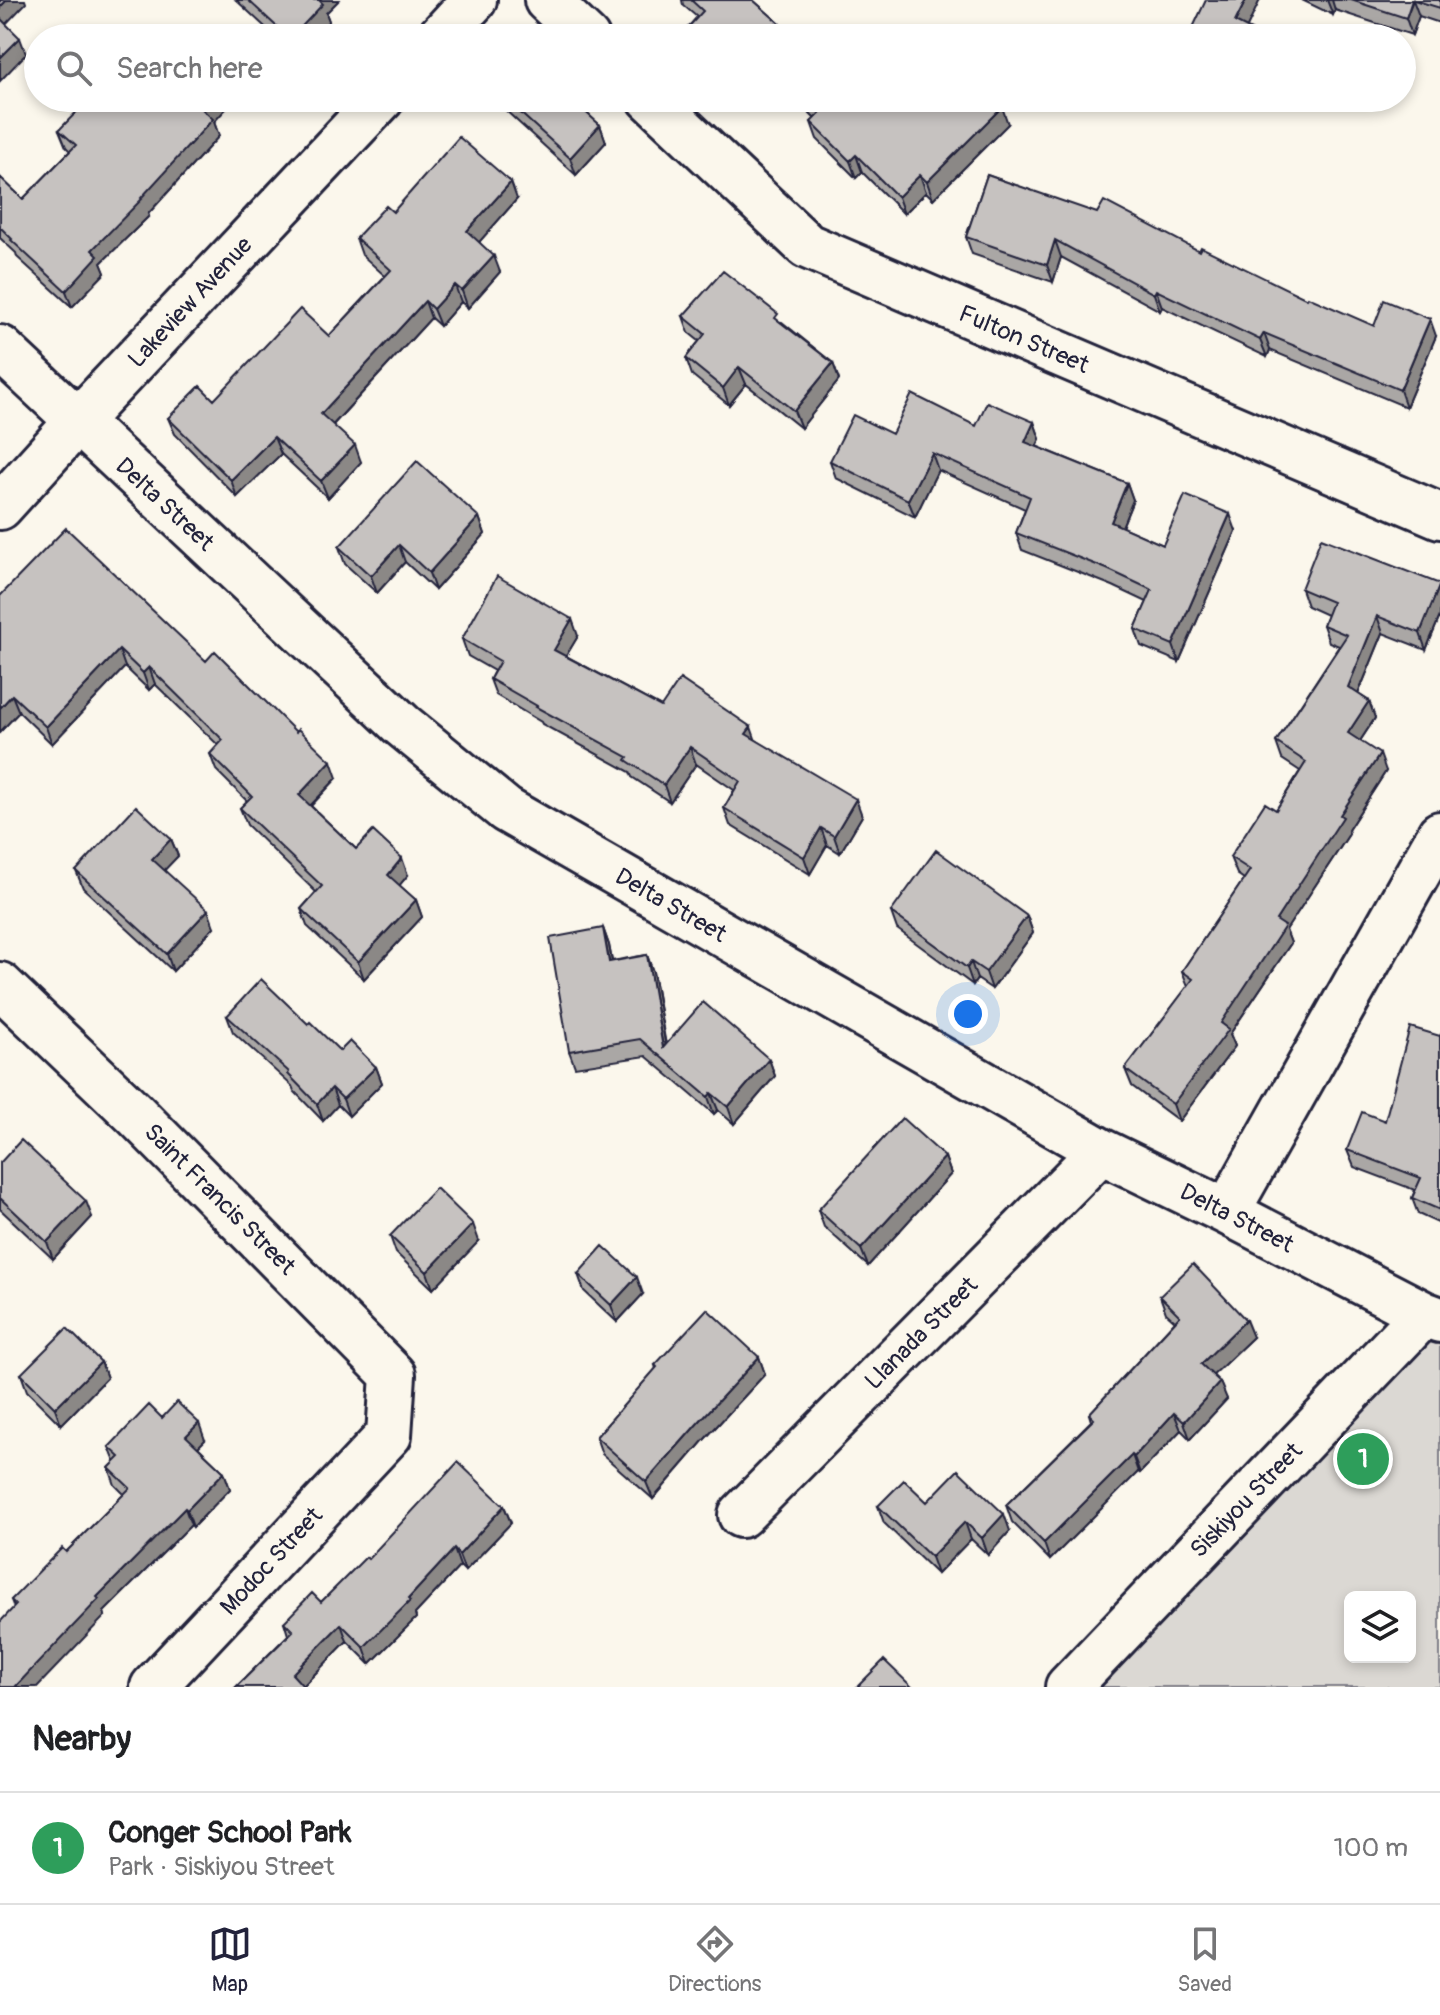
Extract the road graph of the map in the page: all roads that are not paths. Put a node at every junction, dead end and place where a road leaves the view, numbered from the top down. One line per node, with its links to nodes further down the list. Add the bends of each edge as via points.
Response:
1 (474, 0): 3 (street)
2 (547, 0): 4 (street)
3 (452, 24)
4 (572, 24)
5 (369, 112): 8 (street, Lakeview Avenue)
6 (665, 112): 10 (street, Fulton Street, via 807,246)
7 (0, 348): 8 (street, Delta Street)
8 (77, 422): 9 (street, Lakeview Avenue); 13 (street, Delta Street, via 402,725 506,810)
9 (0, 507)
10 (1440, 516)
11 (1440, 834): 14 (street)
12 (0, 985): 16 (street, Saint Francis Street, via 393,1375)
13 (1101, 1151): 14 (street, Delta Street); 17 (street, Llanada Street)
14 (1227, 1212): 15 (street, Delta Street)
15 (1432, 1317): 19 (street, Siskiyou Street)
16 (389, 1435): 18 (street, Modoc Street)
17 (741, 1515)
18 (153, 1687)
19 (1068, 1687)

